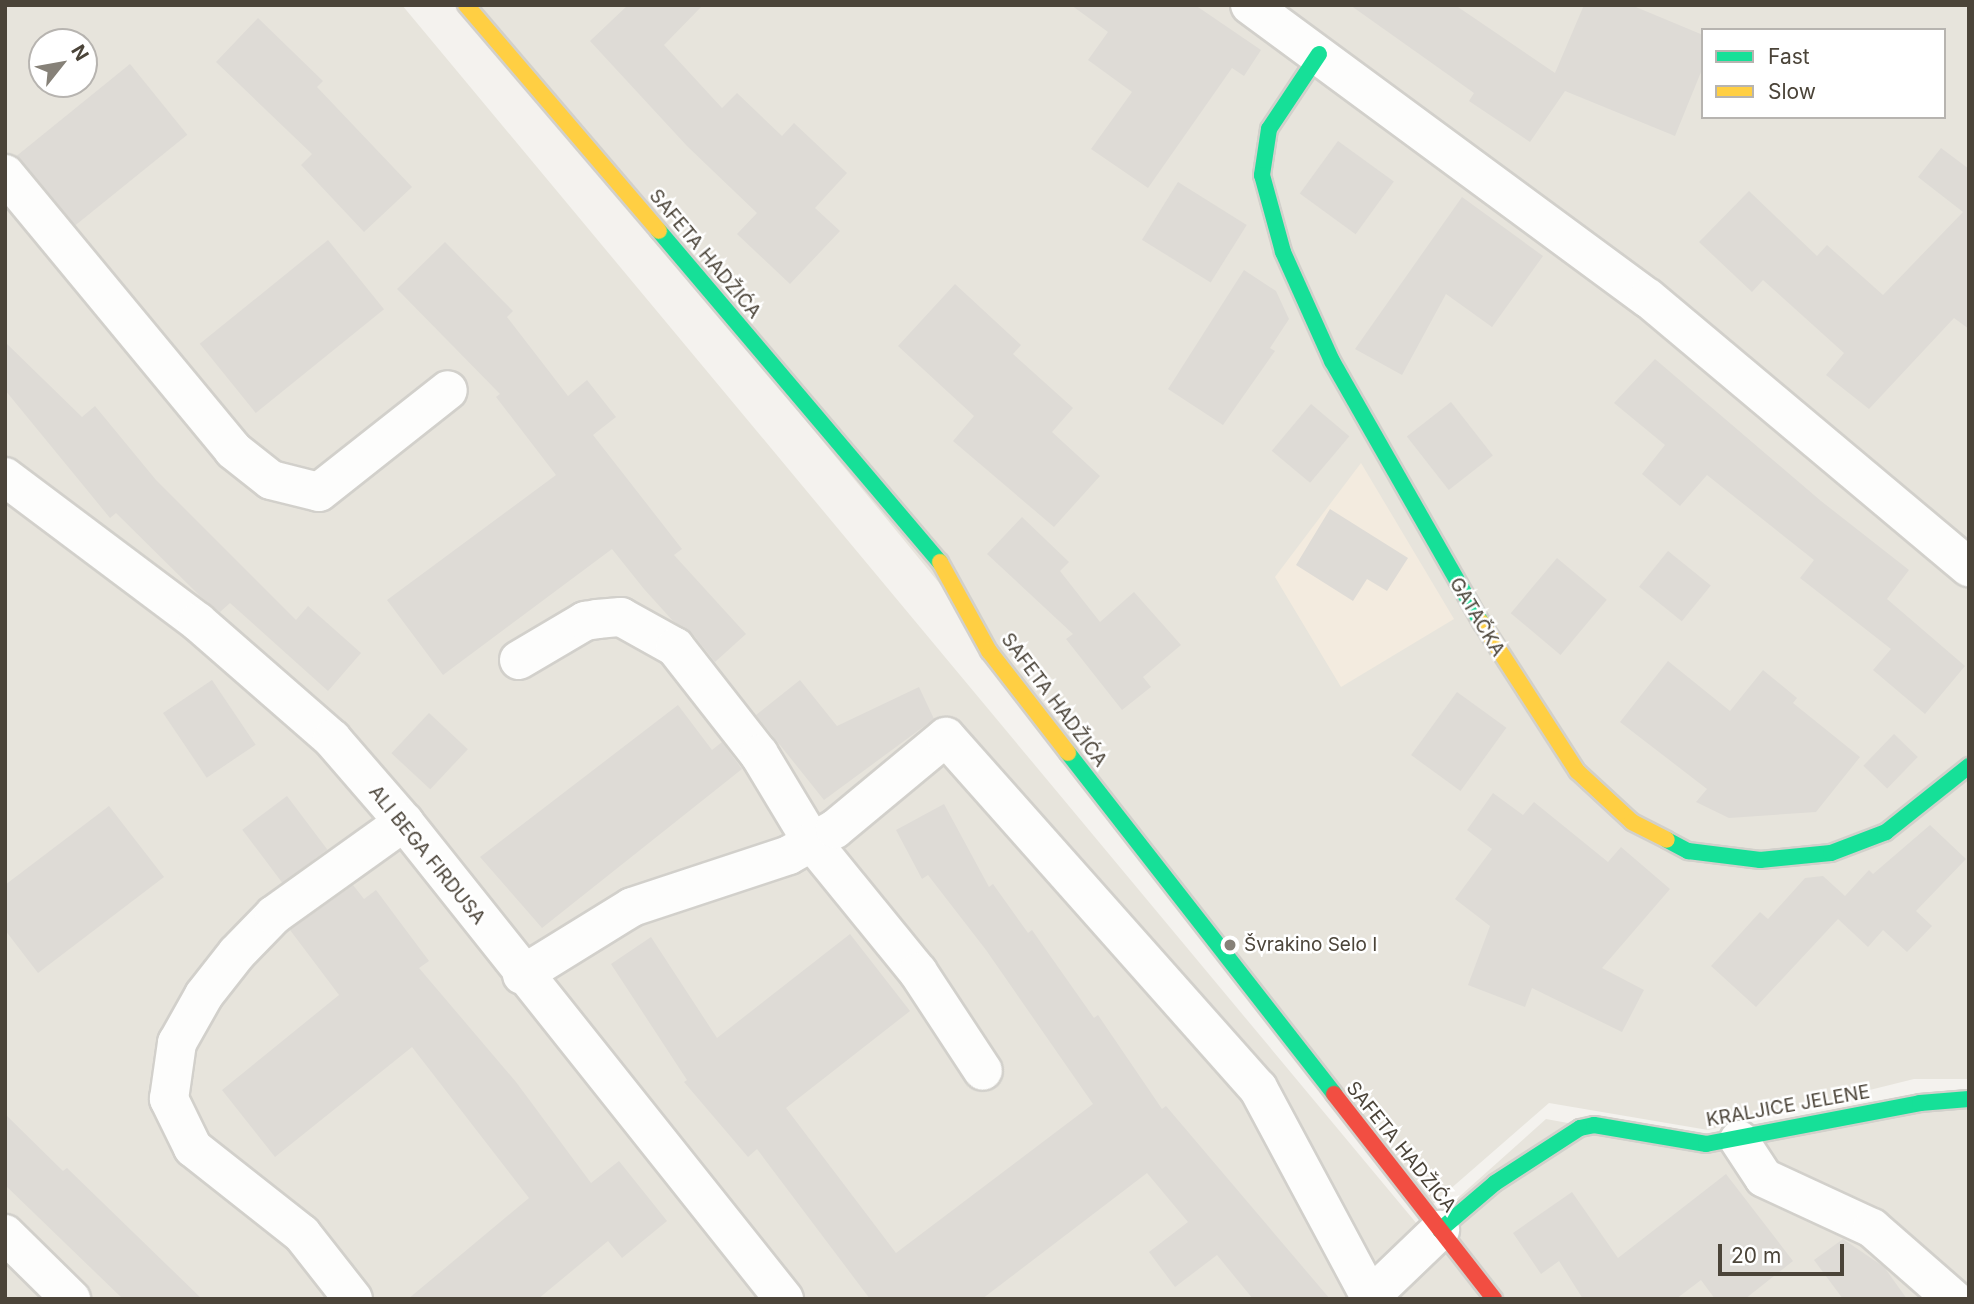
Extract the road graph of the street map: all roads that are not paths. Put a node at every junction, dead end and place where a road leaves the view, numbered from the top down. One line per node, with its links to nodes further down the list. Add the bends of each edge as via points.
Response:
1 (466, 5): 16 (main road, SAFETA HADŽIĆA, via 941,564 989,651)
2 (1250, 5): 3 (street)
3 (1318, 54): 7 (street, via 1648,298); 9 (main road, GATAČKA, via 1269,129 1262,175 1283,252 1332,361 1468,603 1577,771 1632,822 1688,850 1760,860 1831,853 1886,832)
4 (5, 174): 5 (street, via 233,450 271,480 319,492)
5 (448, 390)
6 (5, 477): 10 (street, ALI BEGA FIRDUSA, via 209,631 331,739)
7 (1969, 567)
8 (519, 660): 11 (street, via 585,621 621,617 675,647 721,702)
9 (1969, 766)
10 (404, 822): 12 (street, ALI BEGA FIRDUSA); 20 (street, via 274,915 237,953 204,995 177,1043 169,1099 193,1148 302,1234)
11 (812, 842): 12 (street, via 747,872 632,907); 13 (street, via 918,972); 18 (street, via 835,830 946,737 1258,1088)
12 (522, 975): 21 (street, ALI BEGA FIRDUSA)
13 (983, 1071)
14 (1969, 1099): 15 (main road, KRALJICE JELENE, via 1920,1103)
15 (1739, 1140): 16 (main road, KRALJICE JELENE, via 1706,1144 1594,1125 1580,1128 1495,1183); 23 (street, via 1764,1178 1872,1228)
16 (1440, 1230): 18 (street); 22 (main road, SAFETA HADŽIĆA)
17 (5, 1234): 19 (street)
18 (1369, 1298)
19 (71, 1299)
20 (354, 1299)
21 (784, 1299)
22 (1494, 1299)
23 (1953, 1299)

